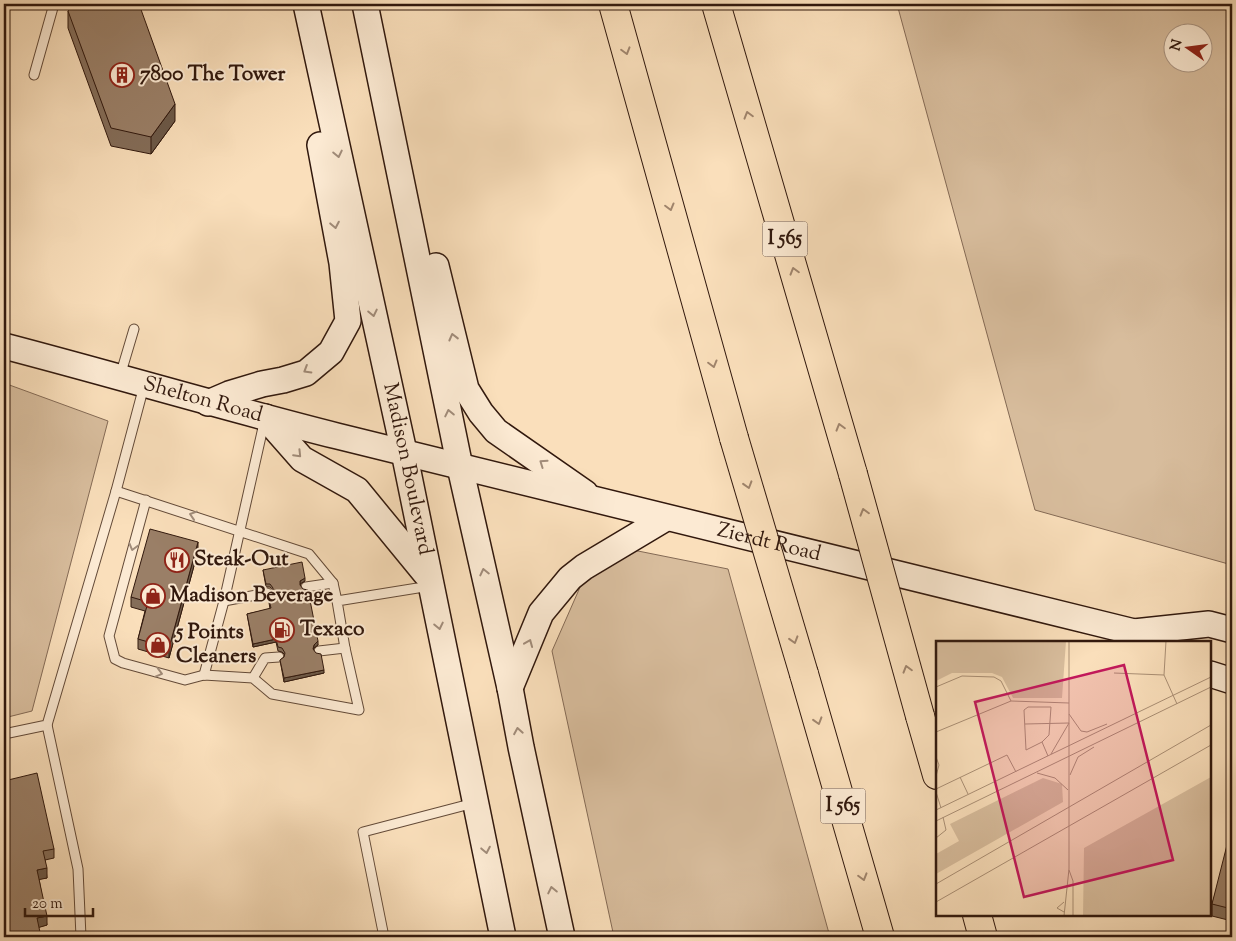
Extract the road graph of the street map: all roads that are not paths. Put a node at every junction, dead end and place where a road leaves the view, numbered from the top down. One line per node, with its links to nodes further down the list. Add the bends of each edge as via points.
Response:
1 (54, 4): 6 (lane)
2 (305, 4): 12 (main road, one-way to 12, via 316,122 342,263 348,321 332,352 306,372); 14 (main road, Madison Boulevard, one-way to 14)
3 (365, 4): 7 (main road)
4 (613, 4): 46 (highway, I 565, one-way to 46, bridge, via 734,438)
5 (716, 4): 39 (highway, I 565, one-way to 5, bridge)
6 (34, 75)
7 (385, 98): 15 (main road, one-way to 7); 18 (main road, one-way to 7, via 496,431 466,389 411,166)
8 (134, 328): 10 (lane)
9 (4, 346): 10 (main road, Shelton Road)
10 (120, 376): 11 (main road, Shelton Road)
11 (145, 383): 12 (main road, Shelton Road); 16 (lane)
12 (208, 403): 13 (main road, Shelton Road)
13 (265, 417): 14 (main road, Shelton Road); 20 (lane); 21 (main road, one-way to 21, via 302,459 357,490)
14 (404, 452): 15 (main road, Zierdt Road); 21 (main road, Madison Boulevard)
15 (460, 467): 18 (main road, Zierdt Road); 36 (main road, one-way to 15)
16 (116, 491): 17 (lane); 37 (lane)
17 (146, 500): 20 (lane, one-way to 17); 33 (lane, one-way to 33, via 109,636 115,659 185,680)
18 (597, 502): 19 (main road, Zierdt Road)
19 (666, 518): 28 (main road, Zierdt Road); 36 (main road, one-way to 19, via 541,613 570,578)
20 (239, 530): 22 (lane, via 309,554); 25 (lane)
21 (430, 581): 26 (lane); 40 (main road, Madison Boulevard, one-way to 40)
22 (333, 583): 23 (lane); 26 (lane)
23 (306, 587)
24 (267, 593): 25 (lane)
25 (224, 601): 33 (lane)
26 (336, 601): 29 (lane)
27 (1232, 630): 28 (main road, Zierdt Road, via 1209,624)
28 (1143, 637)
29 (344, 648): 30 (lane); 34 (lane, via 359,710 272,694)
30 (320, 651)
31 (279, 656): 34 (lane, via 265,658)
32 (1211, 674): 35 (main road)
33 (204, 675): 34 (lane)
34 (253, 678)
35 (1232, 681)
36 (510, 688): 45 (main road, one-way to 36)
37 (48, 725): 38 (lane); 42 (lane, via 78,869)
38 (4, 734)
39 (936, 772)
40 (476, 803): 43 (lane, via 364,832); 44 (main road, Madison Boulevard, one-way to 44)
41 (977, 916): 47 (highway)
42 (82, 937)
43 (384, 937)
44 (503, 937)
45 (562, 937)
46 (880, 937)
47 (983, 937)

